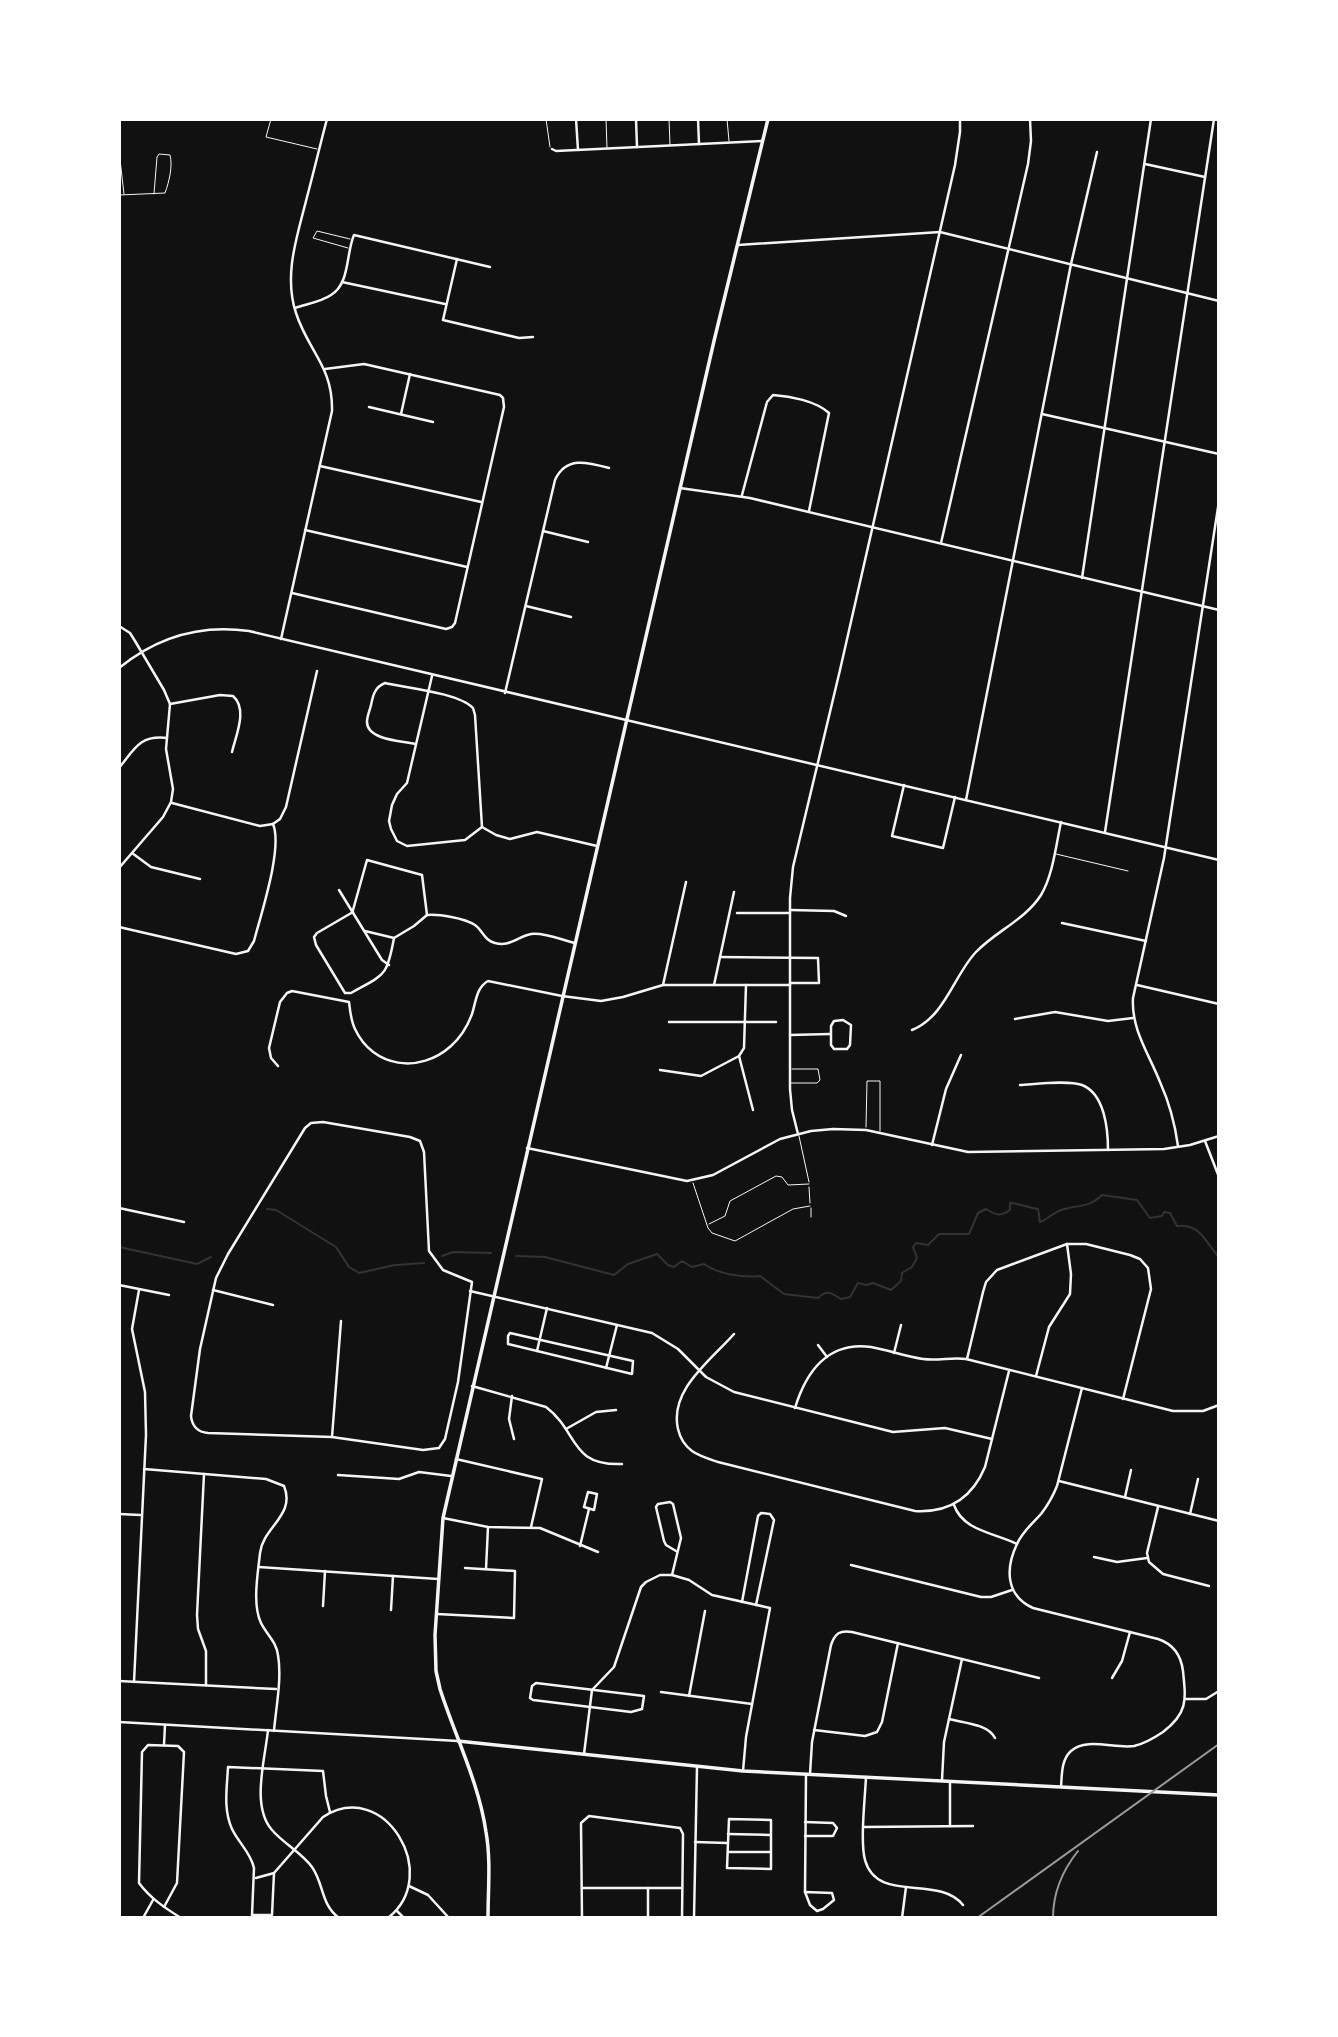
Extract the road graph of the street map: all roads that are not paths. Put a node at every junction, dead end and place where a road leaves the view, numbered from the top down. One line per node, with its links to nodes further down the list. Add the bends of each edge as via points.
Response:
1 (120, 119): 16 (lane)
2 (271, 119): 24 (lane, via 266,137)
3 (327, 119): 24 (street)
4 (546, 119): 23 (lane)
5 (576, 119): 25 (street)
6 (606, 119): 22 (lane)
7 (636, 119): 21 (street)
8 (669, 119): 20 (lane)
9 (698, 119): 19 (street)
10 (727, 119): 18 (lane)
11 (768, 119): 17 (main road)
12 (960, 119): 35 (street)
13 (1030, 119): 38 (street, via 1028,164)
14 (1151, 119): 28 (street)
15 (1214, 119): 29 (street)
16 (119, 123)
17 (762, 141): 18 (street); 37 (main road)
18 (729, 142): 19 (street)
19 (699, 144): 20 (street)
20 (670, 145): 21 (street)
21 (637, 146): 22 (street)
22 (607, 148): 25 (street)
23 (552, 149): 25 (street)
24 (319, 150): 48 (street, via 292,264)
25 (578, 150)
26 (119, 151): 31 (lane)
27 (1097, 152): 41 (street)
28 (1145, 164): 29 (street); 43 (street)
29 (1205, 177): 45 (street)
30 (119, 180): 31 (lane)
31 (123, 180): 34 (lane)
32 (154, 194): 32 (lane, via 164,193 170,155 157,157); 34 (lane)
33 (119, 195): 34 (lane)
34 (124, 195)
35 (940, 232): 37 (street); 38 (street); 66 (street)
36 (352, 239): 39 (street); 39 (lane, via 315,233 315,240); 40 (street, via 355,235)
37 (737, 245): 61 (main road)
38 (1009, 248): 41 (street); 70 (street)
39 (350, 249): 44 (street)
40 (457, 259): 42 (street); 47 (street)
41 (1072, 264): 43 (street); 54 (street)
42 (490, 267)
43 (1127, 278): 45 (street); 56 (street)
44 (342, 282): 47 (street); 48 (street, via 330,297)
45 (1188, 293): 46 (street); 57 (street)
46 (1219, 300)
47 (446, 305): 49 (street, via 443,320 519,338)
48 (295, 308): 50 (street)
49 (533, 337)
50 (325, 369): 51 (street, via 364,364); 59 (street, via 332,411)
51 (410, 374): 53 (street); 64 (street, via 503,398)
52 (369, 407): 53 (street)
53 (401, 414): 55 (street)
54 (1042, 414): 56 (street); 71 (street)
55 (433, 422)
56 (1104, 429): 57 (street); 73 (street)
57 (1165, 443): 58 (street); 74 (street)
58 (1219, 454)
59 (320, 466): 64 (street); 67 (street)
60 (609, 467): 68 (street, via 575,462 562,468)
61 (680, 488): 62 (street); 89 (main road)
62 (742, 496): 65 (street); 65 (street, via 769,398 782,395 819,405 829,413)
63 (1219, 500): 77 (street)
64 (481, 502): 72 (street)
65 (809, 512): 66 (street)
66 (872, 526): 70 (street); 93 (street)
67 (305, 530): 72 (street); 75 (street)
68 (543, 531): 69 (street); 76 (street)
69 (588, 542)
70 (941, 543): 71 (street)
71 (1013, 561): 73 (street); 97 (street)
72 (467, 567): 75 (street, via 455,623 446,629)
73 (1082, 578): 74 (street)
74 (1142, 592): 77 (street); 102 (street)
75 (292, 593): 81 (street)
76 (526, 606): 79 (street); 87 (street)
77 (1202, 607): 78 (street); 104 (street)
78 (1219, 610)
79 (571, 617)
80 (119, 626): 82 (street, via 130,633)
81 (281, 639): 82 (street, via 236,629 200,630); 85 (street)
82 (141, 651): 83 (street); 88 (street)
83 (119, 668)
84 (317, 671): 100 (street, via 286,807)
85 (432, 676): 86 (street); 87 (street)
86 (428, 692): 91 (street); 91 (street, via 385,683 373,697 367,721 372,732); 101 (street, via 458,698 473,708)
87 (505, 693): 89 (street)
88 (170, 705): 90 (street); 92 (street, via 233,696 241,710)
89 (627, 719): 93 (street); 103 (main road)
90 (167, 738): 94 (street, via 144,740); 98 (street, via 173,782)
91 (415, 744): 101 (street, via 407,783 397,794 389,821 397,841 403,845 465,840)
92 (232, 752)
93 (817, 764): 95 (street); 114 (street, via 793,867)
94 (119, 768)
95 (904, 785): 96 (street); 96 (street, via 892,836 943,848)
96 (955, 797): 97 (street)
97 (966, 800): 99 (street)
98 (170, 802): 100 (street, via 260,826); 105 (street)
99 (1062, 822): 102 (street); 106 (street)
100 (274, 824): 120 (street, via 274,856 248,951 236,954)
101 (482, 827): 103 (street, via 510,839 537,832)
102 (1105, 833): 104 (street)
103 (597, 846): 124 (main road)
104 (1166, 848): 107 (street); 123 (street)
105 (132, 853): 108 (street); 110 (street, via 151,867)
106 (1054, 853): 109 (lane); 140 (street, via 1041,895 976,952 943,1002)
107 (1219, 860)
108 (119, 868)
109 (1128, 871)
110 (200, 879)
111 (686, 882): 129 (street)
112 (339, 890): 115 (street)
113 (734, 892): 125 (street)
114 (790, 911): 116 (street); 118 (street, via 834,911); 126 (street)
115 (353, 912): 117 (street, via 367,860 422,875); 121 (street); 127 (street, via 314,937 343,990 351,993 384,974)
116 (737, 913)
117 (427, 915): 122 (street); 124 (street, via 469,922 489,941 500,944 531,934)
118 (846, 916)
119 (1062, 923): 123 (street)
120 (119, 927)
121 (363, 930): 122 (street); 127 (street)
122 (394, 938): 127 (street)
123 (1146, 941): 132 (street)
124 (575, 943): 133 (main road)
125 (720, 957): 126 (street); 130 (street)
126 (790, 957): 128 (street); 128 (street, via 818,958 819,983)
127 (388, 965)
128 (790, 984): 131 (street); 142 (street)
129 (663, 985): 130 (street); 133 (street, via 608,1000)
130 (714, 985): 131 (street)
131 (746, 985): 138 (street)
132 (1136, 985): 134 (street); 135 (street)
133 (562, 996): 145 (street, via 495,981 485,983 453,1044 436,1057 411,1064 384,1059 363,1043 354,1028 349,1002 292,991 280,1002 269,1048); 158 (main road)
134 (1219, 1004)
135 (1133, 1018): 136 (street, via 1108,1021 1055,1012); 157 (street, via 1161,1084)
136 (1015, 1019)
137 (669, 1022): 138 (street)
138 (745, 1022): 139 (street); 144 (street, via 744,1048)
139 (776, 1022)
140 (912, 1030)
141 (830, 1034): 141 (street, via 834,1021 846,1020 849,1047 835,1049); 142 (street)
142 (790, 1035): 146 (street)
143 (961, 1055): 156 (street, via 946,1089)
144 (739, 1056): 147 (street, via 701,1076); 150 (street)
145 (278, 1066)
146 (790, 1069): 148 (street); 148 (lane, via 818,1069 820,1080)
147 (660, 1070)
148 (790, 1083): 153 (street)
149 (1020, 1085): 159 (street, via 1077,1084 1090,1090 1107,1123)
150 (753, 1110)
151 (866, 1130): 152 (street); 152 (lane, via 867,1081 880,1081); 153 (street)
152 (880, 1133): 156 (street)
153 (798, 1134): 161 (street); 162 (lane)
154 (1219, 1136): 155 (street)
155 (1205, 1141): 157 (street); 160 (street)
156 (932, 1145): 159 (street, via 968,1152)
157 (1178, 1147): 159 (street)
158 (527, 1148): 161 (street); 174 (main road)
159 (1108, 1150)
160 (1219, 1177)
161 (693, 1181): 167 (lane)
162 (809, 1184): 163 (lane); 167 (lane, via 788,1185 776,1176 730,1201 725,1216)
163 (810, 1206): 165 (lane); 167 (lane, via 793,1209 735,1241 712,1233)
164 (119, 1208): 166 (street)
165 (811, 1217)
166 (184, 1222)
167 (706, 1224)
168 (1067, 1244): 187 (street, via 990,1276); 191 (street, via 1070,1294 1049,1327); 195 (street, via 1130,1255 1148,1268 1151,1289)
169 (119, 1285): 170 (street)
170 (139, 1290): 173 (street); 205 (street, via 132,1329 145,1392)
171 (214, 1290): 172 (street, via 228,1254 305,1128 323,1122 420,1142 425,1152 429,1251 443,1270 472,1282); 175 (street); 200 (street, via 200,1349 193,1424 204,1433)
172 (469, 1291): 174 (street); 200 (street, via 458,1382 439,1448 423,1450)
173 (169, 1295)
174 (493, 1296): 176 (street); 192 (main road)
175 (273, 1305)
176 (547, 1308): 178 (street); 181 (street)
177 (341, 1321): 200 (street)
178 (617, 1325): 185 (street); 189 (street, via 659,1336)
179 (901, 1325): 184 (street)
180 (734, 1334): 189 (street)
181 (540, 1339): 183 (street); 183 (street, via 508,1336 508,1344); 185 (street)
182 (818, 1345): 186 (street)
183 (537, 1351): 188 (street)
184 (894, 1353): 186 (street, via 859,1347); 187 (street, via 924,1359)
185 (610, 1356): 188 (street); 188 (street, via 633,1362 632,1374)
186 (827, 1357): 197 (street, via 808,1374)
187 (967, 1359): 190 (street)
188 (606, 1368)
189 (700, 1371): 197 (street, via 734,1392); 213 (street, via 676,1410 679,1435 695,1453 915,1511)
190 (1009, 1371): 191 (street); 202 (street)
191 (1036, 1377): 193 (street)
192 (472, 1386): 194 (street); 203 (main road)
193 (1082, 1388): 195 (street); 211 (street)
194 (512, 1396): 199 (street, via 546,1407); 201 (street, via 509,1419)
195 (1124, 1399): 196 (street, via 1192,1413)
196 (1219, 1405)
197 (795, 1408): 202 (street, via 893,1432 945,1428)
198 (616, 1410): 199 (street, via 596,1412)
199 (566, 1429): 204 (street, via 588,1458)
200 (332, 1437)
201 (514, 1439)
202 (992, 1439): 213 (street, via 979,1480)
203 (455, 1459): 209 (main road); 222 (street, via 542,1479)
204 (622, 1464)
205 (144, 1469): 207 (street); 218 (street)
206 (1131, 1470): 212 (street)
207 (204, 1474): 230 (street, via 266,1479 284,1486 285,1511 262,1544); 252 (street, via 197,1615 206,1651)
208 (338, 1475): 209 (street, via 400,1479 419,1472)
209 (451, 1476): 219 (main road)
210 (1198, 1479): 217 (street)
211 (1059, 1481): 212 (street); 223 (street, via 1051,1501)
212 (1125, 1497): 214 (street)
213 (954, 1505): 223 (street, via 966,1524)
214 (1158, 1506): 217 (street); 228 (street)
215 (589, 1508): 215 (street, via 584,1507 588,1492 597,1494 594,1510); 224 (street)
216 (119, 1514): 218 (street)
217 (1190, 1514): 220 (street)
218 (142, 1515): 251 (street)
219 (443, 1518): 221 (street); 236 (main road)
220 (1219, 1521)
221 (488, 1527): 222 (street); 232 (street)
222 (531, 1527): 224 (street, via 551,1531)
223 (1017, 1544): 238 (street, via 1010,1571)
224 (580, 1546): 226 (street)
225 (676, 1551): 225 (street, via 681,1538 673,1504 658,1504 664,1541); 234 (street)
226 (598, 1552)
227 (1094, 1557): 228 (street, via 1117,1562)
228 (1147, 1558): 237 (street, via 1163,1574)
229 (851, 1565): 238 (street, via 981,1597)
230 (259, 1567): 233 (street); 253 (street, via 258,1614 276,1647)
231 (465, 1568): 232 (street)
232 (486, 1569): 244 (street, via 516,1571 514,1618)
233 (326, 1571): 235 (street); 241 (street)
234 (672, 1575): 239 (street, via 712,1595); 254 (street, via 655,1577 643,1585 614,1667)
235 (393, 1576): 236 (street); 242 (street)
236 (438, 1579): 244 (main road)
237 (1209, 1586)
238 (1012, 1590): 245 (street, via 1033,1608)
239 (742, 1602): 240 (street); 240 (street, via 758,1516 770,1514 774,1520)
240 (757, 1605): 259 (street, via 770,1608)
241 (323, 1606)
242 (391, 1610)
243 (705, 1611): 257 (street)
244 (436, 1614): 268 (main road, via 438,1679)
245 (1130, 1632): 249 (street); 258 (street, via 1164,1641 1174,1649 1182,1666)
246 (898, 1643): 247 (street); 265 (street, via 877,1732 865,1736); 265 (street, via 845,1630 838,1633 831,1645)
247 (961, 1660): 248 (street); 261 (street)
248 (1039, 1678)
249 (1112, 1678)
250 (119, 1681): 251 (street)
251 (134, 1682): 252 (street)
252 (205, 1685): 253 (street)
253 (277, 1689): 266 (street)
254 (592, 1690): 260 (street); 260 (street, via 644,1696 637,1712); 260 (street, via 536,1683 530,1698)
255 (1219, 1691): 258 (street, via 1206,1699)
256 (661, 1692): 257 (street)
257 (690, 1696): 259 (street)
258 (1186, 1699): 278 (street, via 1177,1720 1156,1737 1132,1746 1084,1745 1070,1752 1063,1764)
259 (752, 1704): 273 (street)
260 (590, 1705): 270 (street)
261 (949, 1719): 267 (street, via 985,1728); 276 (street)
262 (119, 1722): 263 (street)
263 (164, 1725): 264 (street); 269 (street)
264 (268, 1730): 266 (street); 272 (street)
265 (814, 1730): 274 (street)
266 (274, 1731): 268 (street)
267 (995, 1738)
268 (458, 1741): 270 (main road); 311 (main road, via 487,1834)
269 (164, 1745): 301 (street, via 148,1745 142,1752 139,1883); 303 (street, via 181,1747 185,1758 177,1883)
270 (584, 1754): 271 (main road)
271 (697, 1767): 273 (main road); 288 (street)
272 (264, 1769): 280 (street, via 323,1771); 290 (street, via 261,1798 265,1819); 294 (street, via 228,1767 226,1810 253,1862)
273 (743, 1771): 274 (main road)
274 (808, 1774): 275 (main road); 281 (street)
275 (866, 1777): 276 (main road); 284 (street)
276 (942, 1781): 277 (main road)
277 (950, 1782): 278 (main road); 282 (street)
278 (1061, 1787): 279 (main road)
279 (1219, 1795)
280 (330, 1812): 290 (street); 295 (street, via 357,1808 386,1821 405,1849)
281 (805, 1822): 287 (street); 287 (street, via 833,1823 837,1828 833,1836)
282 (950, 1826): 283 (street); 284 (street)
283 (973, 1826)
284 (864, 1827): 296 (street, via 870,1870 885,1884)
285 (728, 1834): 286 (street); 286 (street, via 731,1818 770,1819); 289 (street)
286 (772, 1835): 292 (street)
287 (805, 1836): 300 (street)
288 (695, 1842): 289 (street); 315 (street)
289 (728, 1843): 291 (street)
290 (296, 1850): 293 (street); 307 (street, via 311,1866 327,1906)
291 (728, 1852): 292 (street); 292 (street, via 728,1869 769,1870)
292 (771, 1852)
293 (274, 1873): 294 (street); 294 (street, via 272,1915 252,1915)
294 (255, 1878)
295 (409, 1886): 304 (street); 310 (street, via 428,1895)
296 (906, 1887): 302 (street, via 949,1892); 316 (street)
297 (582, 1888): 298 (street); 299 (street, via 581,1824 589,1816 680,1828); 312 (street)
298 (649, 1888): 299 (street); 313 (street)
299 (682, 1888): 314 (street)
300 (805, 1892): 300 (street, via 817,1911 834,1897 832,1893)
301 (153, 1900): 303 (street); 305 (street)
302 (963, 1905)
303 (164, 1907): 306 (street)
304 (397, 1911): 308 (street); 309 (street)
305 (143, 1918)
306 (181, 1918)
307 (340, 1918)
308 (388, 1918)
309 (404, 1918)
310 (449, 1918)
311 (488, 1918)
312 (582, 1918)
313 (648, 1918)
314 (682, 1918)
315 (694, 1918)
316 (902, 1918)

